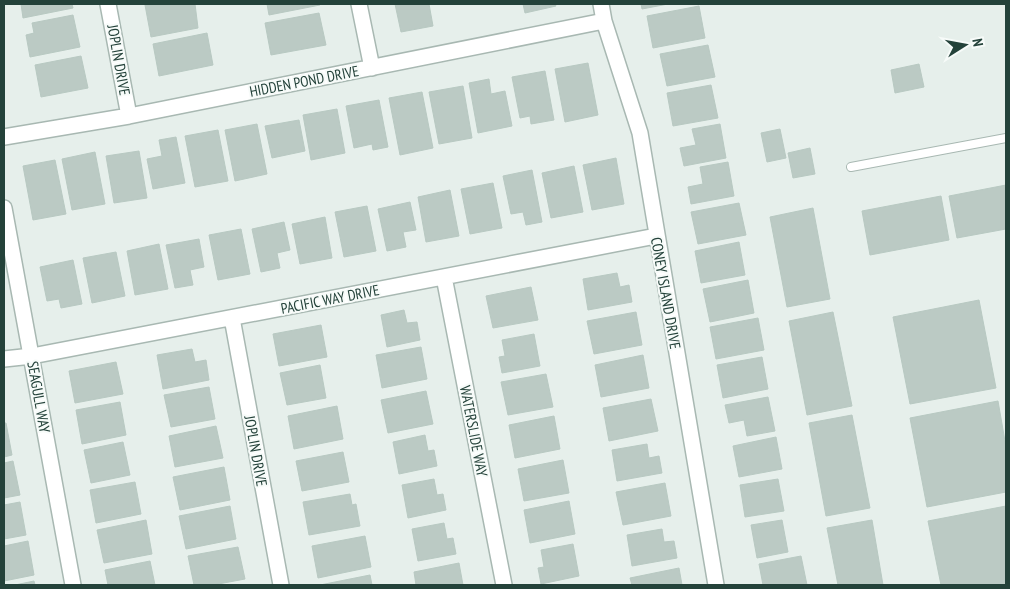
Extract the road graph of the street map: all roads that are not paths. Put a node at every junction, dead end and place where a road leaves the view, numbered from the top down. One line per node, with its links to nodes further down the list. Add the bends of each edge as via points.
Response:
1 (108, 4): 6 (street, JOPLIN DRIVE)
2 (359, 4): 5 (street)
3 (601, 4): 4 (street, CONEY ISLAND DRIVE)
4 (604, 21): 5 (street, HIDDEN POND DRIVE); 11 (street, CONEY ISLAND DRIVE, via 640,133)
5 (372, 68): 6 (street, HIDDEN POND DRIVE)
6 (129, 116): 7 (street, HIDDEN POND DRIVE)
7 (4, 137)
8 (1006, 138): 9 (lane)
9 (851, 167)
10 (4, 208): 14 (street, SEAGULL WAY)
11 (656, 236): 12 (street, PACIFIC WAY DRIVE); 19 (street, CONEY ISLAND DRIVE)
12 (444, 277): 13 (street, PACIFIC WAY DRIVE); 18 (street, WATERSLIDE WAY)
13 (232, 318): 14 (street, PACIFIC WAY DRIVE); 17 (street, JOPLIN DRIVE)
14 (32, 356): 15 (street, PACIFIC WAY DRIVE); 16 (street, SEAGULL WAY)
15 (4, 358)
16 (73, 585)
17 (281, 585)
18 (504, 585)
19 (716, 585)

